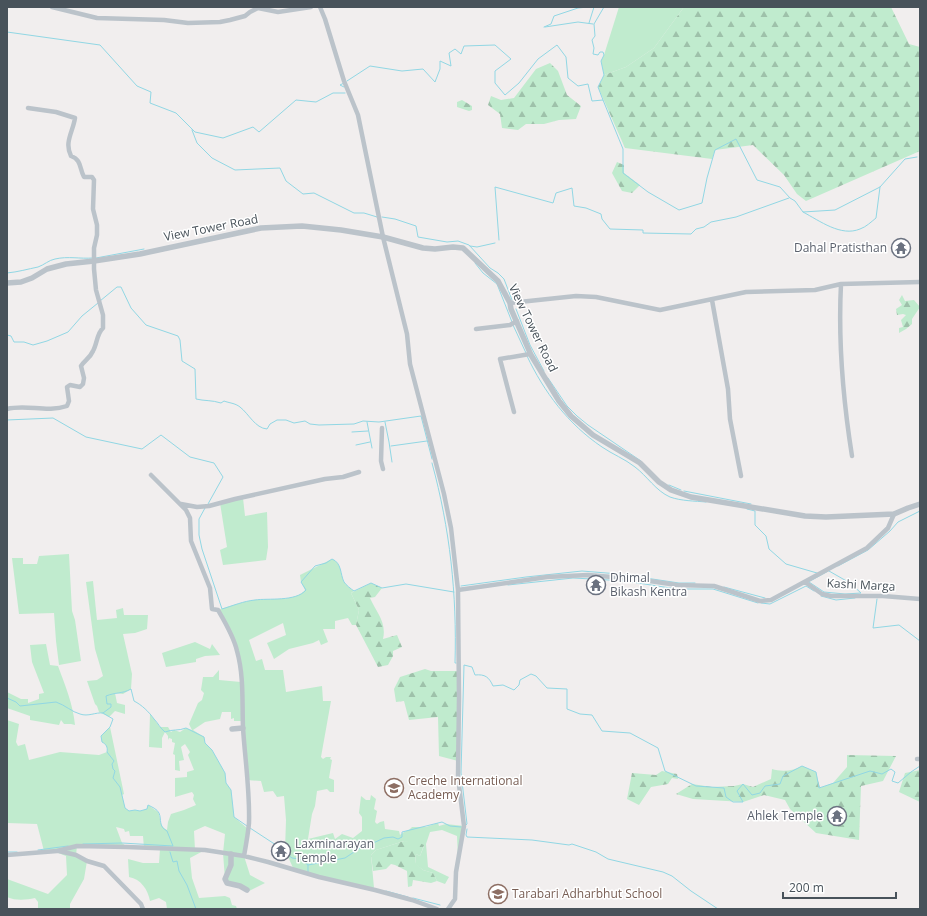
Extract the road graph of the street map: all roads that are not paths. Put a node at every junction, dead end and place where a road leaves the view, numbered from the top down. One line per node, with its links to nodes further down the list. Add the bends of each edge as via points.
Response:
1 (52, 7): 2 (street, via 97,18 188,23 230,20 245,16 258,8 278,12)
2 (311, 7)
3 (320, 7): 5 (street, via 358,115)
4 (28, 108): 6 (street, via 75,118 68,146 71,156 79,161 84,177 92,177 94,180 93,209 97,235)
5 (383, 237): 6 (street, View Tower Road, via 302,226 261,228); 11 (street, View Tower Road, via 423,248 463,248 498,280); 27 (street, via 407,334 410,364 444,494 451,528)
6 (94, 261): 8 (street, View Tower Road, via 47,269 32,278); 15 (street, via 103,328 99,332 90,358 81,366 83,384 80,387 67,387 69,401 67,406 62,408)
7 (920, 282): 9 (street)
8 (7, 284)
9 (841, 284): 10 (street, via 815,290 746,292); 18 (street, via 841,365)
10 (712, 300): 11 (street, via 660,310 596,297 576,296); 22 (street)
11 (510, 303): 12 (street, View Tower Road)
12 (517, 321): 13 (street, via 510,325); 14 (street, View Tower Road)
13 (476, 328)
14 (530, 354): 16 (street, via 500,358); 25 (street, View Tower Road, via 571,416 593,434 640,463 671,490 691,496 805,516)
15 (7, 409)
16 (514, 412)
17 (382, 428): 19 (street)
18 (852, 456)
19 (383, 469)
20 (359, 472): 23 (street, via 235,498 209,506)
21 (151, 475): 23 (street)
22 (741, 476)
23 (181, 504): 29 (street, via 190,515 192,542 210,588 212,609 218,610 237,649 243,689)
24 (920, 504): 25 (street, View Tower Road)
25 (894, 514): 26 (street, via 888,528 867,548)
26 (805, 582): 27 (street, via 772,600 760,601 714,586 677,585 588,575 547,577); 28 (street, Kashi Marga, via 822,594 831,596)
27 (458, 590): 38 (street, via 458,777 464,826 456,872 455,899)
28 (920, 599)
29 (243, 728): 30 (street); 34 (street, via 249,822)
30 (232, 729)
31 (57, 850): 32 (street, via 77,846 127,847 205,850); 33 (street); 36 (street, via 104,866)
32 (231, 854): 34 (street); 35 (street, via 231,865 225,879 227,883)
33 (7, 855)
34 (244, 856): 37 (street, via 412,900)
35 (247, 890)
36 (143, 909)
37 (437, 909)
38 (448, 909)

